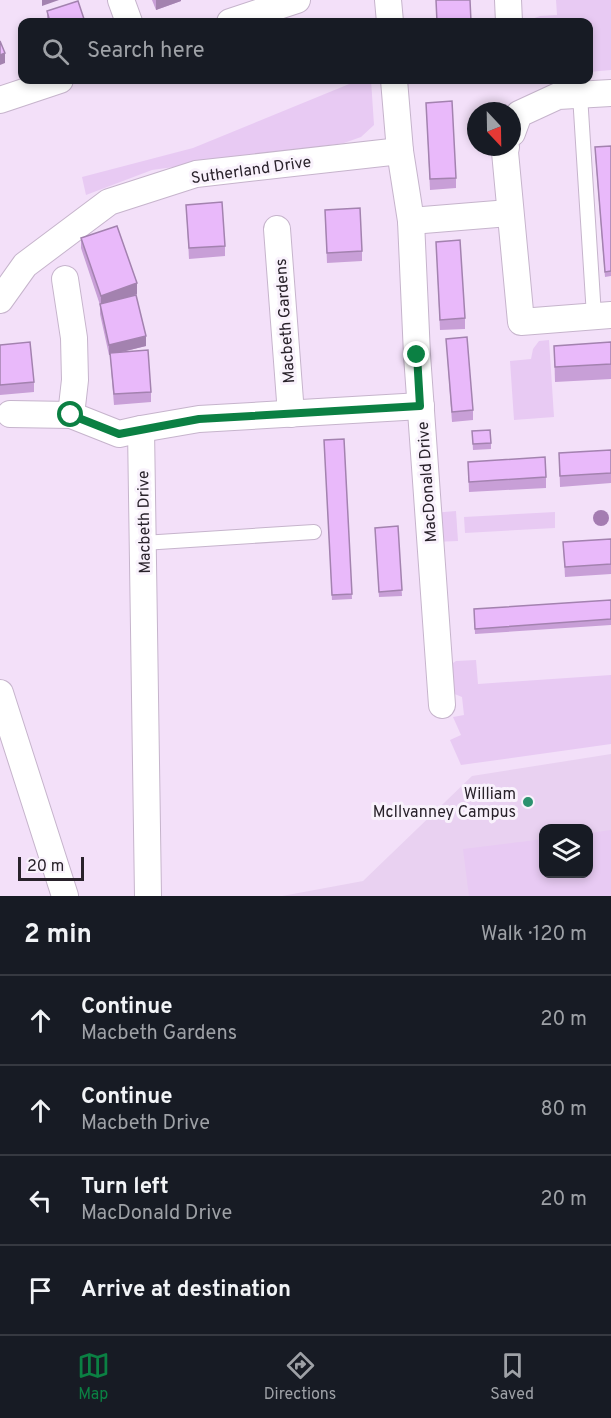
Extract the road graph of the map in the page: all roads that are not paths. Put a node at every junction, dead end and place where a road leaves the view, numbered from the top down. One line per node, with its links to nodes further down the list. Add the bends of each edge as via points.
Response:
1 (121, 0): 4 (street)
2 (297, 0): 5 (street)
3 (388, 0): 6 (street)
4 (128, 18)
5 (242, 18)
6 (390, 18)
7 (48, 84): 11 (street)
8 (394, 84): 13 (street, MacDonald Drive)
9 (611, 93): 10 (street)
10 (580, 95): 12 (street, via 558,96); 20 (lane)
11 (0, 100)
12 (521, 113)
13 (400, 151): 16 (street, MacDonald Drive); 19 (street, Sutherland Drive, via 196,174 109,202 25,265)
14 (505, 156): 15 (street)
15 (509, 213): 16 (street); 20 (street, via 521,322)
16 (411, 221): 21 (street, MacDonald Drive)
17 (277, 229): 23 (street, Macbeth Gardens)
18 (65, 279): 24 (street, via 74,338)
19 (0, 300)
20 (603, 315)
21 (420, 406): 23 (street); 29 (street, MacDonald Drive)
22 (10, 414): 24 (street)
23 (291, 414): 25 (street, via 199,419)
24 (71, 415): 25 (street, via 119,434)
25 (141, 429): 27 (street, Macbeth Drive)
26 (314, 532): 27 (lane)
27 (143, 543): 31 (street, Macbeth Drive)
28 (0, 693): 30 (street)
29 (442, 705)
30 (65, 896)
31 (148, 896)

